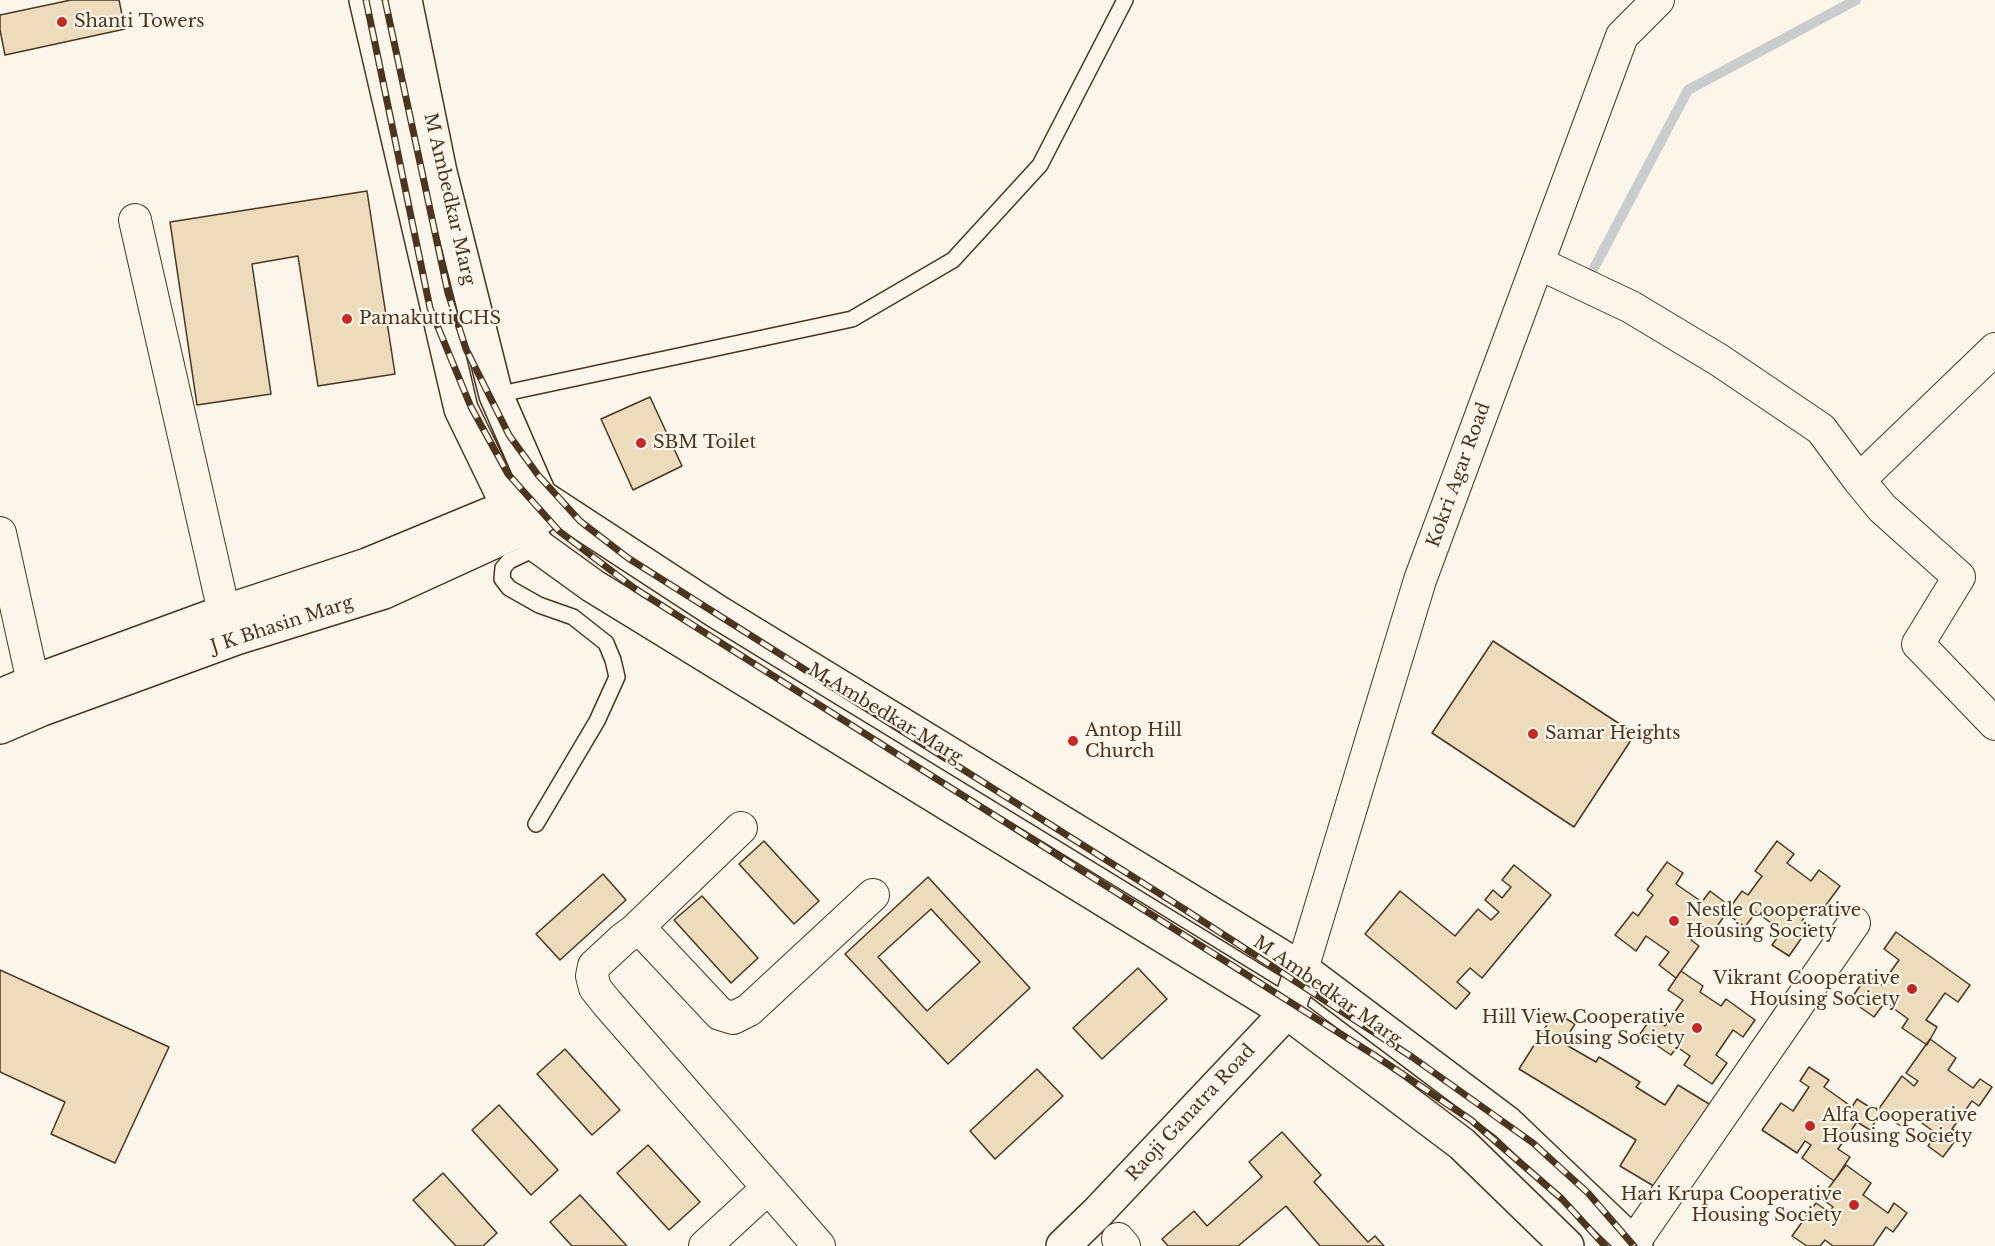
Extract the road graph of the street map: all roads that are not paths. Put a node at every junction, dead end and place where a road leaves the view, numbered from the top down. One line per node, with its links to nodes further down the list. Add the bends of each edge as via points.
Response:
1 (366, 0): 11 (main road, via 461,409)
2 (405, 0): 8 (main road, M Ambedkar Marg, via 440,172)
3 (1125, 0): 8 (lane, via 1040,165 952,260 852,319)
4 (1658, 0): 6 (street, Kokri Agar Road, via 1622,36)
5 (135, 220): 13 (street)
6 (1538, 263): 9 (street, via 1631,307 1719,360 1821,429); 23 (street, Kokri Agar Road, via 1420,580)
7 (1995, 349): 9 (street)
8 (496, 395): 10 (main road, M Ambedkar Marg)
9 (1859, 480): 16 (street, via 1882,508 1959,577 1918,644)
10 (548, 502): 11 (main road, J K Bhasin Marg); 23 (main road, M Ambedkar Marg, via 716,611)
11 (524, 528): 13 (main road, J K Bhasin Marg, via 384,592); 18 (lane, via 503,568 502,579 508,588 573,617 606,643 617,677 597,721); 24 (main road, via 593,586)
12 (0, 533): 15 (street)
13 (230, 625): 15 (main road, J K Bhasin Marg)
14 (0, 696): 15 (main road, J K Bhasin Marg)
15 (38, 696): 17 (main road, J K Bhasin Marg)
16 (1995, 724)
17 (0, 727)
18 (536, 824)
19 (741, 828): 22 (street)
20 (873, 895): 22 (street, via 749,1010 733,1018 720,1014 644,933)
21 (1854, 923): 26 (street)
22 (634, 932): 25 (street, via 594,966 595,988)
23 (1302, 969): 24 (main road, Raoji Ganatra Road); 26 (main road, M Ambedkar Marg, via 1507,1123)
24 (1287, 1012): 29 (main road, Raoji Ganatra Road); 30 (main road, via 1462,1144)
25 (768, 1188): 27 (street); 28 (street)
26 (1635, 1244)
27 (705, 1246)
28 (819, 1246)
29 (1063, 1246)
30 (1567, 1246)

